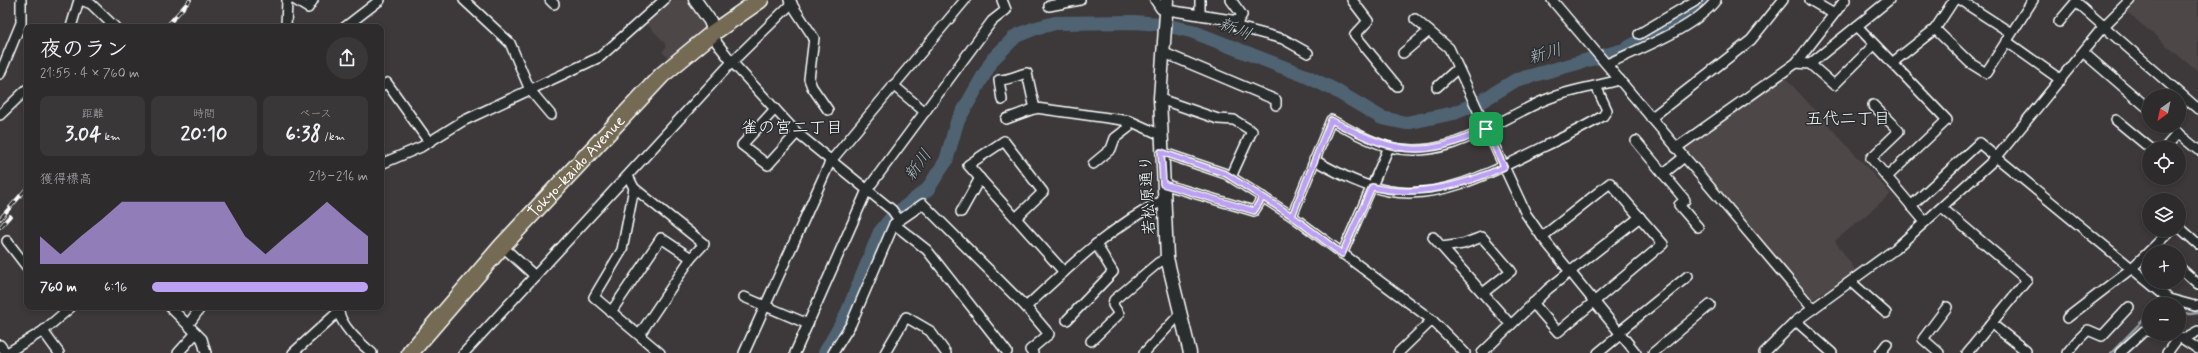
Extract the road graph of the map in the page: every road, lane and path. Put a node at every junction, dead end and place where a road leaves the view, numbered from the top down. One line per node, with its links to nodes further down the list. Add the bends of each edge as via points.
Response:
1 (21, 0): 59 (street, via 21,23)
2 (80, 0): 37 (street); 38 (street, via 91,4)
3 (287, 0): 39 (street)
4 (295, 0): 5 (street, via 308,8)
5 (313, 0)
6 (380, 0): 40 (street)
7 (464, 0): 67 (street, via 510,43)
8 (664, 0): 67 (street, via 600,57)
9 (695, 0): 45 (street)
10 (760, 0): 45 (highway, Tokyo-kaido Avenue)
11 (965, 0): 63 (street)
12 (1002, 0): 78 (street, via 1006,10 992,21)
13 (1080, 0): 30 (street)
14 (1155, 0): 33 (street)
15 (1200, 0): 32 (street)
16 (1231, 0): 35 (street, via 1242,15)
17 (1352, 0): 64 (street, via 1368,21 1355,35)
18 (1552, 0): 54 (street)
19 (1716, 0): 29 (street)
20 (1783, 0): 81 (street, via 1751,40)
21 (1810, 0): 31 (street)
22 (1845, 0): 31 (street)
23 (1889, 0): 41 (street)
24 (1954, 0): 43 (street)
25 (1960, 0): 47 (street)
26 (2033, 0): 47 (street)
27 (2130, 0): 42 (street)
28 (790, 2): 53 (street); 77 (street, via 814,38 809,79)
29 (1701, 5): 46 (street); 54 (street, via 1670,34)
30 (1049, 6)
31 (1834, 14): 55 (street)
32 (1200, 15): 33 (street); 35 (street)
33 (1166, 16): 49 (street, 若松原通り)
34 (1415, 19): 44 (street)
35 (1238, 21): 50 (street, via 1238,27 1282,39)
36 (2059, 22): 42 (street, via 2076,2)
37 (72, 24)
38 (112, 24)
39 (286, 24)
40 (349, 24)
41 (1857, 26): 48 (street); 57 (street)
42 (2103, 27): 52 (street); 76 (street)
43 (1935, 29): 47 (street, via 1970,63 1986,73); 56 (street)
44 (1429, 31): 51 (street); 58 (street, via 1449,48)
45 (714, 32): 53 (street, via 717,43); 130 (highway, Tokyo-kaido Avenue, via 662,75)
46 (1639, 34)
47 (2008, 37): 61 (street)
48 (1874, 44): 56 (street); 57 (street, via 1834,86)
49 (1162, 52): 70 (street, 若松原通り); 72 (street, via 1276,100)
50 (1308, 53)
51 (1403, 53)
52 (2084, 53): 61 (street); 71 (street)
53 (732, 62): 75 (street); 105 (street)
54 (1605, 62): 60 (street)
55 (1796, 63): 57 (street); 94 (street)
56 (1892, 63): 107 (street, via 1947,120)
57 (1810, 64)
58 (1458, 68): 66 (street); 85 (street)
59 (0, 74)
60 (1620, 80): 65 (street); 81 (street)
61 (2061, 80): 98 (street)
62 (384, 85): 92 (street, via 387,84)
63 (893, 86): 78 (street); 100 (street)
64 (1397, 86)
65 (1596, 86): 85 (street, via 1548,99); 103 (street, via 1607,110 1603,116)
66 (1437, 87)
67 (530, 90): 80 (street); 92 (street, via 463,121)
68 (24, 92): 79 (street)
69 (1002, 100): 74 (street, via 999,80 1011,80 1016,75 1027,73)
70 (1160, 100): 88 (street, 若松原通り); 106 (street, via 1218,119 1234,120 1252,131)
71 (2142, 103)
72 (1276, 105)
73 (1873, 105): 107 (street, via 1899,131 1871,158)
74 (1035, 108): 82 (street); 84 (street)
75 (775, 109): 86 (street); 86 (street, via 742,145 768,165)
76 (2198, 109)
77 (828, 110)
78 (926, 112): 112 (street)
79 (0, 115)
80 (552, 115)
81 (1651, 118): 94 (street)
82 (1006, 119)
83 (2116, 120): 90 (street)
84 (1126, 121): 88 (street); 102 (street, via 1128,128 1115,138 1111,149)
85 (1486, 129): 93 (street, via 1465,140 1445,146 1420,150); 103 (street)
86 (797, 133): 100 (street)
87 (2178, 133): 91 (street); 95 (street)
88 (1161, 135): 96 (street, 若松原通り)
89 (1636, 141): 104 (street)
90 (2142, 141)
91 (2171, 141)
92 (429, 142): 101 (street)
93 (1389, 147): 99 (street, via 1331,120); 110 (street)
94 (1676, 148): 97 (street)
95 (2198, 150)
96 (1161, 152): 106 (street); 109 (street, 若松原通り)
97 (1684, 157): 104 (street); 155 (street)
98 (1996, 158): 115 (street, via 1978,143); 116 (street); 137 (street)
99 (1314, 160): 110 (street, via 1354,182); 118 (street)
100 (830, 162): 112 (street); 151 (street)
101 (384, 163)
102 (1093, 164)
103 (1504, 167): 110 (street, via 1480,178 1425,191 1390,192); 126 (street, via 1526,214)
104 (1663, 174): 123 (street, via 1685,200 1679,206)
105 (628, 176): 111 (street); 141 (street)
106 (1230, 177): 113 (street)
107 (1887, 177): 115 (street)
108 (980, 178): 117 (street); 121 (street); 121 (street, via 968,165 1004,141 1043,192)
109 (1163, 184): 113 (street, via 1254,211); 114 (street, 若松原通り)
110 (1372, 187): 132 (street)
111 (634, 188): 133 (street, via 704,244); 161 (street, via 622,250 594,297)
112 (868, 190): 120 (street); 168 (street)
113 (1263, 197): 118 (street)
114 (1164, 200): 128 (street, via 1145,209); 134 (street, 若松原通り)
115 (1911, 206): 122 (street)
116 (1942, 208): 122 (street); 170 (street, via 2027,280)
117 (961, 212)
118 (1292, 216): 132 (street)
119 (1640, 217): 126 (street, via 1610,183); 139 (street); 147 (street, via 1663,244)
120 (895, 218): 152 (street, via 923,204); 186 (street, via 927,250); 198 (street, via 851,324)
121 (1016, 218): 138 (street)
122 (1925, 222): 143 (street, via 1895,249)
123 (1698, 227)
124 (2186, 233): 129 (street)
125 (1433, 237): 131 (street)
126 (1542, 237): 139 (street)
127 (7, 241): 136 (street)
128 (1096, 244): 138 (street); 165 (street, via 1113,272)
129 (2198, 244)
130 (502, 246): 141 (street); 193 (highway, Tokyo-kaido Avenue)
131 (1442, 247): 145 (street); 145 (street, via 1463,244 1482,236 1511,272)
132 (1342, 254): 166 (street)
133 (691, 258): 161 (street, via 660,238); 177 (street)
134 (1167, 258): 163 (street, 若松原通り); 179 (street, via 1114,300 1113,304 1119,314)
135 (2142, 261): 137 (street)
136 (24, 263)
137 (2132, 268): 150 (street, via 2169,299); 164 (street)
138 (1064, 272): 152 (street)
139 (1570, 272): 147 (street); 148 (street)
140 (2186, 273): 144 (street)
141 (535, 276): 194 (street)
142 (1688, 276): 175 (street)
143 (1851, 282): 155 (street); 162 (street)
144 (2198, 284)
145 (1483, 293): 169 (street)
146 (744, 297): 151 (street)
147 (1594, 301): 148 (street, via 1558,332); 175 (street)
148 (1533, 303): 169 (street)
149 (1710, 305): 209 (street)
150 (2198, 305)
151 (764, 306): 168 (street); 196 (street)
152 (1026, 307): 201 (street, via 1049,334 1030,350)
153 (1947, 307): 213 (street, via 1923,338)
154 (2129, 307): 216 (street, via 2102,336 2088,330)
155 (1813, 309): 167 (street)
156 (63, 310): 172 (street)
157 (173, 310): 171 (street)
158 (199, 310): 171 (street)
159 (337, 310): 191 (street)
160 (339, 310): 192 (street, via 352,335)
161 (611, 312): 177 (street)
162 (1886, 313)
163 (1180, 314): 202 (street); 203 (street, 若松原通り)
164 (2067, 318)
165 (1067, 320)
166 (1432, 320): 204 (street); 205 (street)
167 (1796, 321): 210 (street); 211 (street)
168 (808, 324): 197 (street)
169 (1510, 324): 206 (street)
170 (1992, 324): 214 (street); 215 (street, via 2026,351)
171 (188, 325): 174 (street)
172 (43, 331): 184 (street); 188 (street)
173 (2198, 331): 178 (street)
174 (196, 333): 189 (street); 190 (street, via 202,339)
175 (1620, 333): 207 (street); 208 (street)
176 (2142, 333): 217 (street)
177 (640, 334): 195 (street)
178 (2186, 336)
179 (1092, 341)
180 (2178, 341): 218 (street)
181 (2185, 341): 185 (street)
182 (1887, 344): 212 (street)
183 (0, 345): 187 (street)
184 (19, 350): 187 (street)
185 (2198, 350)
186 (1007, 352)
187 (7, 353)
188 (59, 353)
189 (178, 353)
190 (206, 353)
191 (293, 353)
192 (372, 353)
193 (410, 353)
194 (464, 353)
195 (660, 353)
196 (744, 353)
197 (795, 353)
198 (833, 353)
199 (885, 353): 200 (street, via 906,317 930,331)
200 (946, 353)
201 (1032, 353)
202 (1144, 353)
203 (1190, 353)
204 (1398, 353)
205 (1465, 353)
206 (1482, 353)
207 (1598, 353)
208 (1636, 353)
209 (1653, 353)
210 (1764, 353)
211 (1832, 353)
212 (1880, 353)
213 (1939, 353)
214 (1967, 353)
215 (2024, 353)
216 (2067, 353)
217 (2120, 353)
218 (2167, 353)

